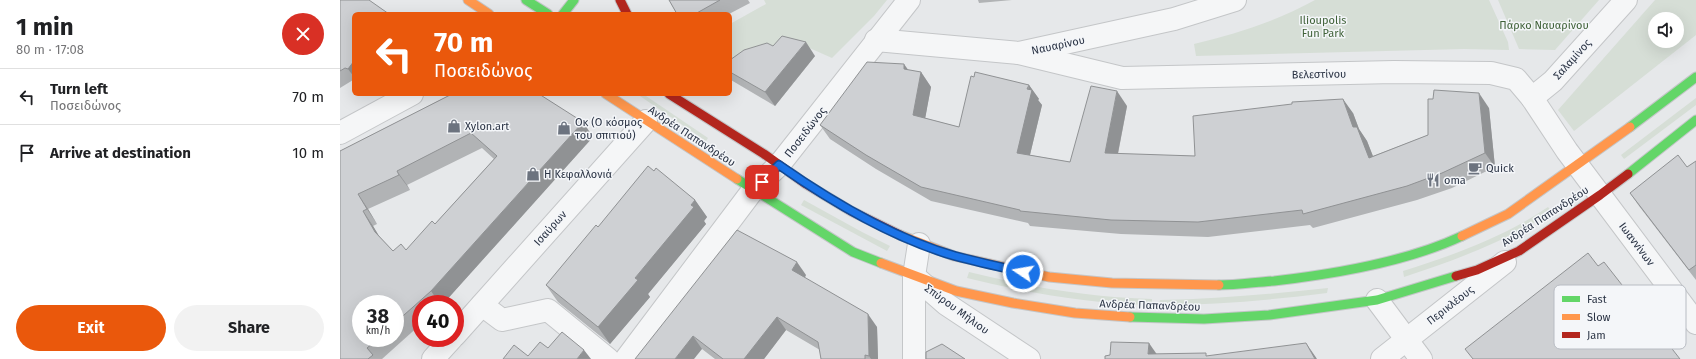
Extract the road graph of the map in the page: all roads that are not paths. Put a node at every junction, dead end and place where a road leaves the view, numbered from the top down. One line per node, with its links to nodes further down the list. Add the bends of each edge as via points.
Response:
1 (468, 0): 8 (street)
2 (574, 0): 11 (street)
3 (620, 0): 12 (street)
4 (909, 0): 13 (street, Ποσειδώνος)
5 (1235, 0): 14 (street, Ναυαρίνου, via 1174,19)
6 (1626, 0): 19 (street, Σαλαμίνος, via 1553,81)
7 (532, 2): 9 (street); 10 (street)
8 (486, 12)
9 (530, 12)
10 (545, 12)
11 (564, 12)
12 (626, 12)
13 (876, 40): 14 (street, Ναυαρίνου); 23 (street, Ποσειδώνος)
14 (1019, 53): 19 (street, Βελεστίνου, via 1122,78 1394,72 1491,73 1516,79)
15 (1696, 77): 24 (street, Ανδρέα Παπανδρέου)
16 (408, 96): 22 (street)
17 (609, 96): 21 (street, Ανδρέα Παπανδρέου)
18 (672, 96): 23 (street, Ανδρέα Παπανδρέου)
19 (1532, 98): 24 (street, Βελεστίνου)
20 (1696, 120): 26 (street, Ανδρέα Παπανδρέου)
21 (646, 121): 25 (street, Ανδρέα Παπανδρέου); 32 (street, Ισαύρων)
22 (340, 133)
23 (779, 165): 25 (street, Ποσειδώνος); 27 (street, Ανδρέα Παπανδρέου, via 851,211)
24 (1578, 166): 26 (street, Ιωαννίνων); 27 (street, Ανδρέα Παπανδρέου, via 1508,214 1458,238 1411,255 1363,267 1299,278 1231,285 1112,283 1049,277 954,256)
25 (754, 190): 29 (street, Ανδρέα Παπανδρέου, via 853,252); 40 (street, Ποσειδώνος)
26 (1600, 195): 28 (street, Ανδρέα Παπανδρέου); 30 (street, Ιωαννίνων)
27 (919, 244): 29 (street, Σπύρου Μήλιου)
28 (1519, 251): 31 (street, Ανδρέα Παπανδρέου, via 1477,270); 36 (street, Περικλέους)
29 (914, 276): 31 (street, Ανδρέα Παπανδρέου, via 956,291 1013,304 1075,313 1139,318 1204,319 1269,315); 41 (street); 42 (street, Σπύρου Μήλιου, via 946,304)
30 (1668, 285)
31 (1377, 300): 36 (street)
32 (482, 305): 35 (street, Ισαύρων); 39 (street, via 502,320 548,310)
33 (1686, 310): 34 (street, Ιωαννίνων)
34 (1696, 323)
35 (464, 325)
36 (1406, 339): 43 (street, Περικλέους); 44 (street)
37 (444, 347): 38 (street)
38 (433, 359)
39 (608, 359)
40 (626, 359)
41 (914, 359)
42 (1029, 359)
43 (1382, 359)
44 (1421, 359)

